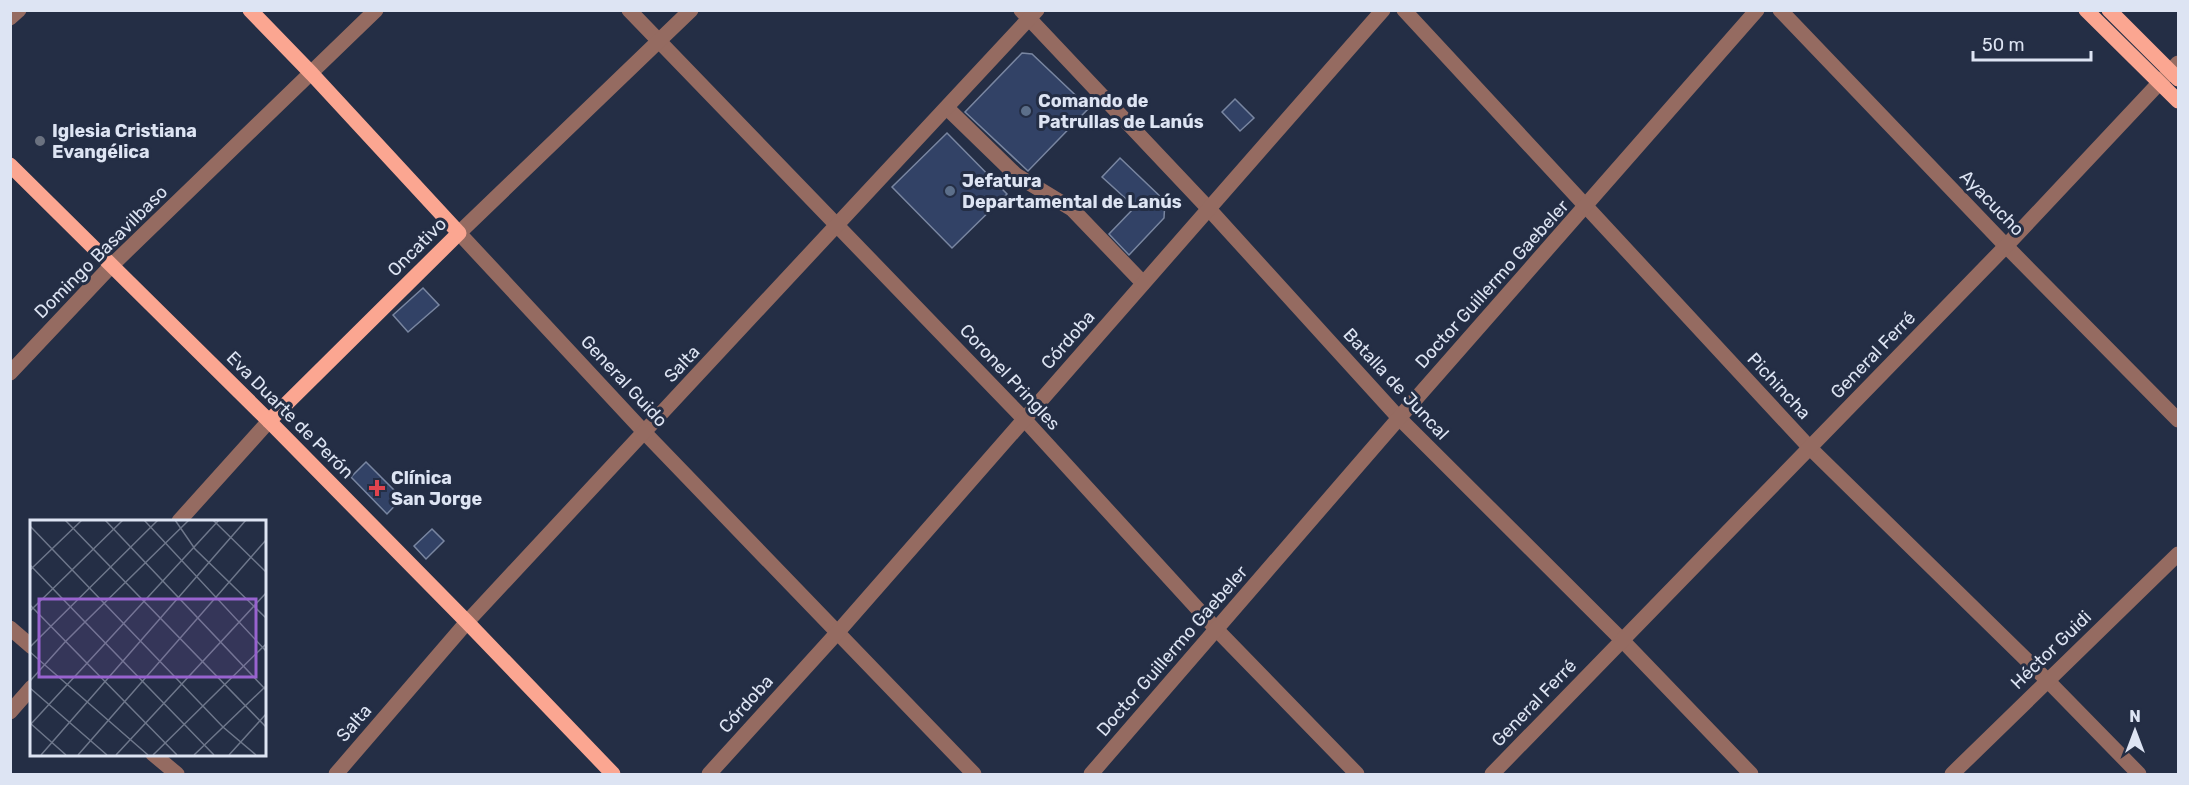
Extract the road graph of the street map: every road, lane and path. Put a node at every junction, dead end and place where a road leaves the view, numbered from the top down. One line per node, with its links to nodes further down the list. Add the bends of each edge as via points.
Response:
1 (19, 10): 13 (street)
2 (250, 10): 16 (main road, General Guido)
3 (376, 10): 16 (street, Domingo Basavilbaso)
4 (629, 10): 14 (street, Coronel Pringles)
5 (691, 10): 14 (street, Oncativo)
6 (1383, 10): 22 (street, Córdoba)
7 (1404, 10): 21 (street, Pichincha)
8 (1757, 10): 21 (street, Doctor Guillermo Gaebeler)
9 (1780, 10): 25 (street, Ayacucho)
10 (2086, 10): 17 (main road)
11 (2109, 10): 15 (main road)
12 (1029, 13): 19 (street, Salta); 22 (street, Batalla de Juncal)
13 (10, 18)
14 (659, 42): 23 (street, Coronel Pringles); 24 (street, Oncativo)
15 (2176, 71): 17 (street, General Ferré)
16 (312, 74): 24 (main road, General Guido); 26 (street, Domingo Basavilbaso)
17 (2160, 84): 18 (main road); 25 (street, General Ferré)
18 (2178, 101)
19 (947, 108): 23 (street, Salta); 27 (street, via 1016,175 1072,210)
20 (10, 165): 26 (main road, Eva Duarte de Perón)
21 (1586, 207): 29 (street, Doctor Guillermo Gaebeler); 34 (street, Pichincha)
22 (1208, 208): 27 (street, Córdoba); 29 (street, Batalla de Juncal)
23 (838, 225): 30 (street, Coronel Pringles); 33 (street, Salta)
24 (459, 233): 32 (main road, Oncativo); 33 (street, General Guido)
25 (2006, 246): 31 (street, Ayacucho); 34 (street, General Ferré)
26 (111, 266): 28 (street, Domingo Basavilbaso); 32 (main road, Eva Duarte de Perón)
27 (1143, 283): 30 (street, Córdoba)
28 (10, 373)
29 (1399, 418): 39 (street, Doctor Guillermo Gaebeler); 41 (street, Batalla de Juncal)
30 (1024, 419): 39 (street, Coronel Pringles); 40 (street, Córdoba)
31 (2178, 420)
32 (269, 421): 35 (street, Oncativo); 37 (main road, Eva Duarte de Perón)
33 (645, 433): 37 (street, Salta); 40 (street, General Guido)
34 (1810, 448): 41 (street, General Ferré); 43 (street, Pichincha)
35 (180, 520)
36 (2178, 554): 43 (street, Héctor Guidi)
37 (467, 622): 48 (street, Salta); 49 (main road, Eva Duarte de Perón)
38 (10, 628): 42 (street)
39 (1217, 630): 52 (street, Doctor Guillermo Gaebeler); 53 (street, Coronel Pringles)
40 (837, 633): 50 (street, Córdoba); 51 (street, General Guido)
41 (1622, 640): 54 (street, General Ferré); 55 (street, Batalla de Juncal)
42 (30, 644)
43 (2047, 680): 56 (street, Héctor Guidi); 57 (street, Pichincha)
44 (30, 689): 45 (street)
45 (10, 712)
46 (155, 755): 47 (street)
47 (177, 774)
48 (336, 774)
49 (613, 774)
50 (709, 774)
51 (974, 774)
52 (1091, 774)
53 (1357, 774)
54 (1492, 774)
55 (1751, 774)
56 (1952, 774)
57 (2139, 774)

